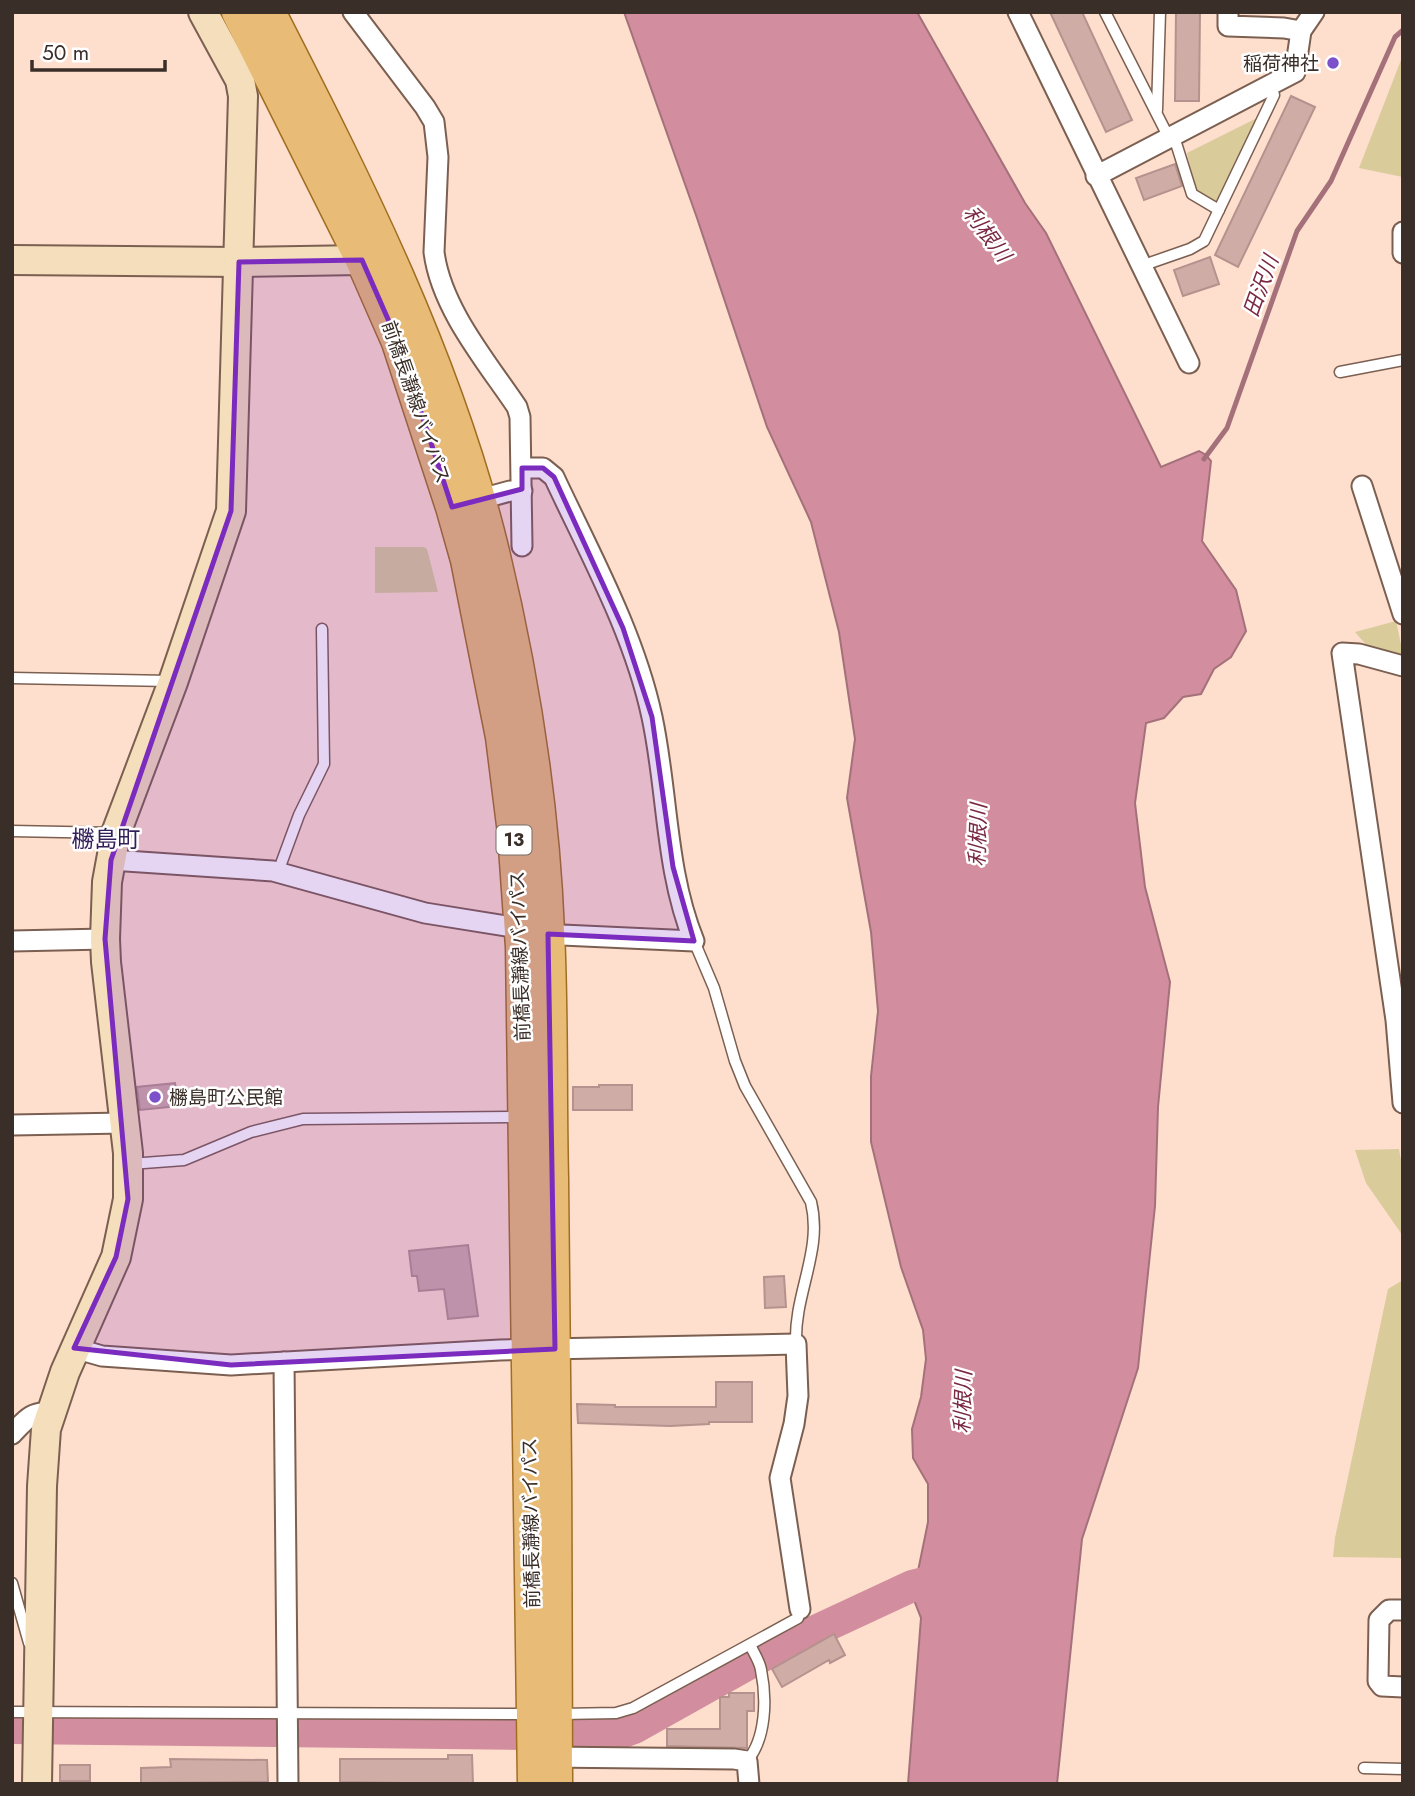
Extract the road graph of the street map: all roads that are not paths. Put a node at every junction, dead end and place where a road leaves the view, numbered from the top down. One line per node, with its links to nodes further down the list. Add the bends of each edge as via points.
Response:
1 (203, 12): 20 (street, via 240,80 243,96)
2 (238, 12): 19 (main road, 前橋長瀞線バイパス / 13)
3 (269, 12): 28 (main road, 前橋長瀞線バイパス / 13, via 396,267 442,384)
4 (353, 12): 25 (street, via 434,122 438,157 436,265 443,291 517,407)
5 (1018, 12): 14 (street)
6 (1105, 12): 12 (lane)
7 (1160, 12): 12 (lane)
8 (1228, 12): 10 (street, via 1228,26)
9 (1314, 12): 10 (street)
10 (1301, 31): 11 (street, via 1295,72)
11 (1270, 85): 13 (street); 15 (lane, via 1274,95)
12 (1157, 114): 13 (lane)
13 (1169, 138): 14 (street); 15 (lane, via 1181,155 1192,194)
14 (1096, 176): 21 (street)
15 (1219, 210): 21 (lane, via 1204,241)
16 (1403, 232): 17 (street)
17 (1403, 253)
18 (12, 260): 20 (street)
19 (362, 260): 20 (street); 28 (main road, 前橋長瀞線バイパス / 13)
20 (239, 262): 34 (street, via 231,511)
21 (1140, 266): 23 (street)
22 (1403, 360): 24 (lane)
23 (1189, 363)
24 (1340, 372)
25 (522, 468): 27 (street); 41 (street, via 543,468 554,477 623,628 645,688 679,899)
26 (1362, 486): 30 (street)
27 (522, 491): 28 (street); 29 (street)
28 (465, 504): 38 (main road, 前橋長瀞線バイパス / 13, via 467,559)
29 (522, 546)
30 (1403, 614)
31 (322, 629): 37 (lane, via 324,764)
32 (1403, 666): 42 (street, via 1342,653)
33 (12, 677): 34 (lane)
34 (173, 682): 36 (street)
35 (12, 831): 36 (lane)
36 (113, 847): 37 (street); 39 (street)
37 (278, 872): 38 (street, via 425,913)
38 (534, 930): 41 (street); 44 (main road, 前橋長瀞線バイパス / 13); 50 (main road, 前橋長瀞線バイパス / 13)
39 (105, 939): 40 (street); 45 (street)
40 (12, 941)
41 (694, 941): 48 (lane, via 745,1086 811,1202 815,1237 797,1310)
42 (1398, 1002): 43 (street)
43 (1403, 1103)
44 (524, 1117): 47 (lane, via 303,1119 251,1132 184,1160); 50 (main road, 前橋長瀞線バイパス / 13)
45 (124, 1123): 46 (street); 47 (street)
46 (12, 1125)
47 (128, 1164): 49 (street, via 121,1241)
48 (796, 1344): 50 (street); 55 (street, via 796,1410 780,1478)
49 (75, 1348): 51 (street, via 102,1356 213,1365); 52 (street)
50 (541, 1349): 51 (street); 62 (main road, 前橋長瀞線バイパス / 13)
51 (284, 1362): 60 (street)
52 (50, 1414): 53 (street, via 34,1414); 58 (street, via 44,1440)
53 (12, 1434)
54 (12, 1583): 58 (lane, via 28,1642)
55 (800, 1609): 57 (lane, via 798,1618)
56 (1403, 1610): 59 (street, via 1388,1610 1379,1619 1378,1669 1382,1686)
57 (752, 1649): 62 (lane); 63 (lane, via 761,1668 764,1714 755,1752)
58 (41, 1650): 61 (street)
59 (1403, 1687)
60 (288, 1717): 61 (lane); 62 (lane); 67 (street)
61 (32, 1719): 66 (street)
62 (545, 1745): 63 (street)
63 (747, 1762): 68 (street)
64 (1364, 1768): 65 (lane)
65 (1403, 1769)
66 (37, 1784)
67 (288, 1784)
68 (749, 1784)

